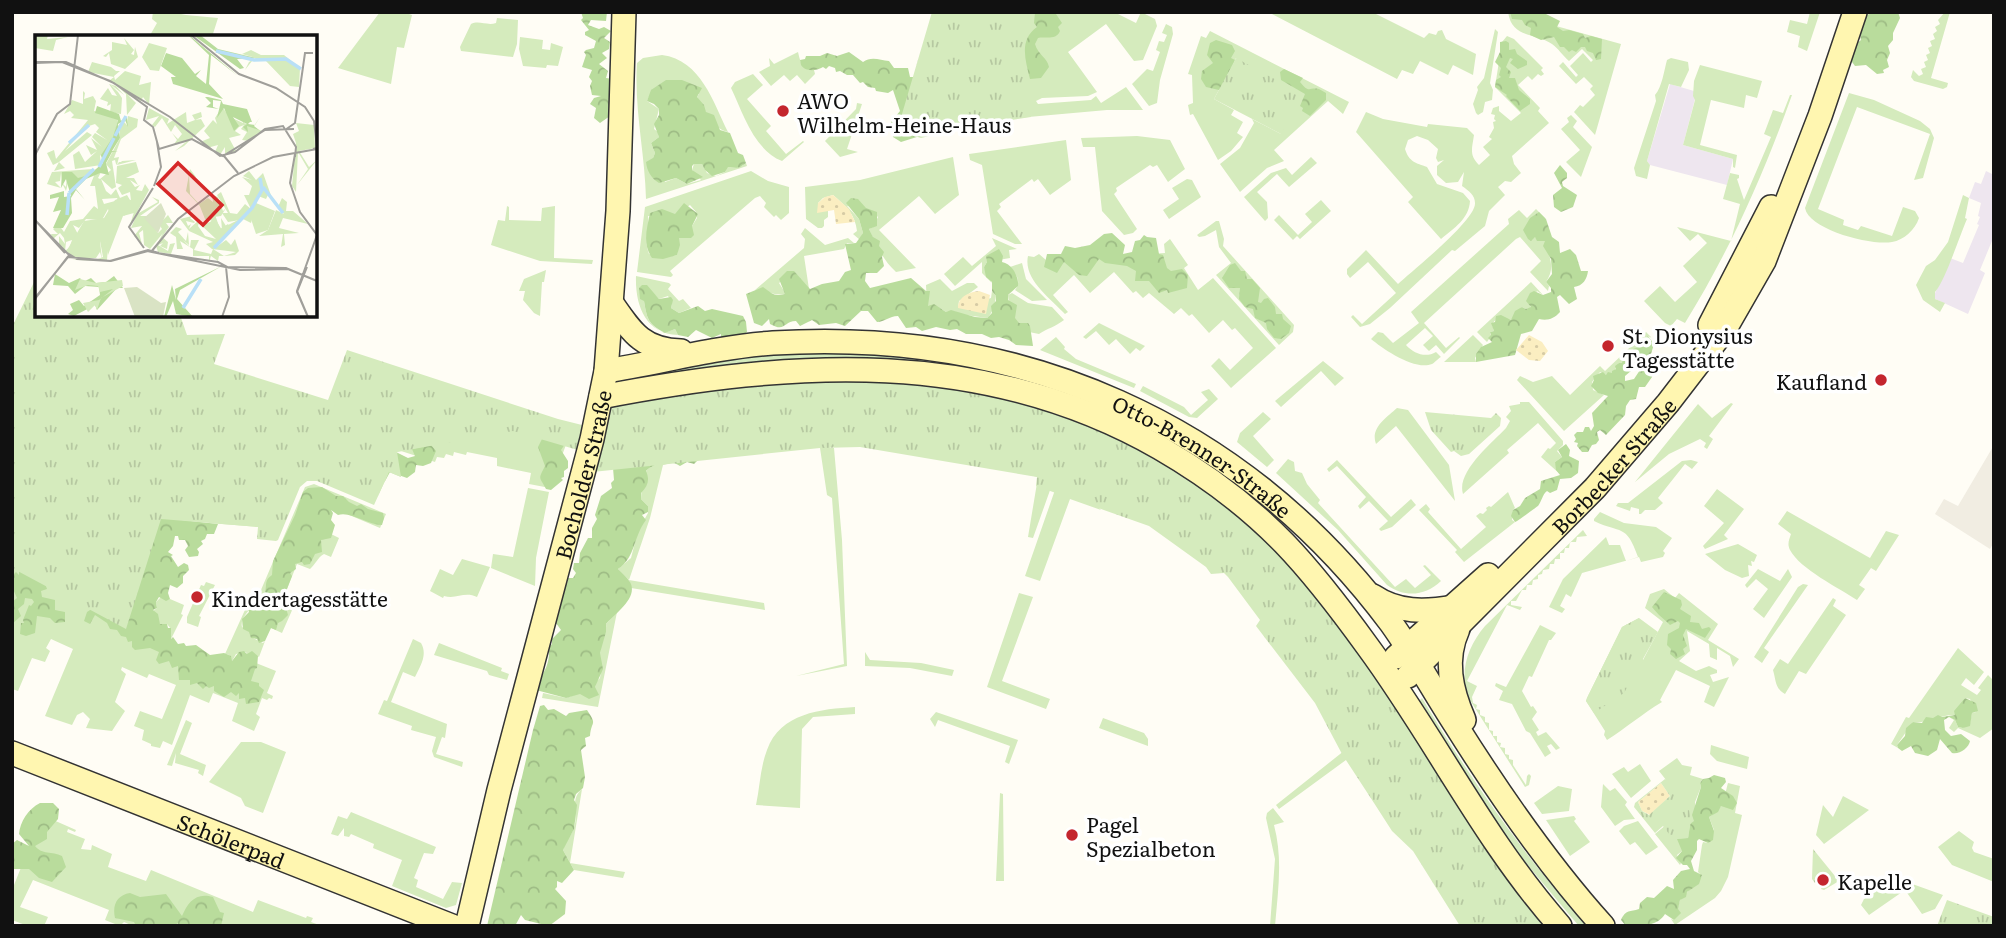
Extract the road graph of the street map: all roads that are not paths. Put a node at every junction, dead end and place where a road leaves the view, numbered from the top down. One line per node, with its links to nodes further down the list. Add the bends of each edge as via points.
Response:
1 (624, 12): 4 (street, Bocholder Straße)
2 (1843, 12): 9 (street, Borbecker Straße, via 1779,188 1702,337 1611,456)
3 (1855, 12): 9 (street, Borbecker Straße, via 1768,252 1734,314 1614,466)
4 (613, 305): 5 (street, via 649,345); 6 (street, Bocholder Straße)
5 (702, 352): 6 (street, Otto-Brenner-Straße); 8 (street, Otto-Brenner-Straße, via 830,341 909,345 989,358 1076,384 1165,425 1241,473 1311,531)
6 (606, 371): 7 (street, Bocholder Straße)
7 (601, 397): 11 (street, Otto-Brenner-Straße, via 745,374 866,369 952,376 1050,398 1149,442 1238,502 1302,562); 17 (street, Bocholder Straße)
8 (1363, 587): 9 (street, via 1398,608); 10 (street, Otto-Brenner-Straße)
9 (1457, 615): 10 (street, Borbecker Straße); 14 (street, via 1451,648 1452,687 1467,727)
10 (1413, 657): 11 (street, Borbecker Straße); 12 (street, Borbecker Straße); 14 (street, Otto-Brenner-Straße)
11 (1383, 668): 12 (street, Otto-Brenner-Straße)
12 (1396, 688): 15 (street, Otto-Brenner-Straße)
13 (12, 753): 16 (street, Schölerpad)
14 (1506, 800): 20 (street, Otto-Brenner-Straße, via 1559,875)
15 (1523, 882): 18 (street); 19 (street, Otto-Brenner-Straße)
16 (452, 926)
17 (467, 926)
18 (1546, 926)
19 (1560, 926)
20 (1603, 926)

